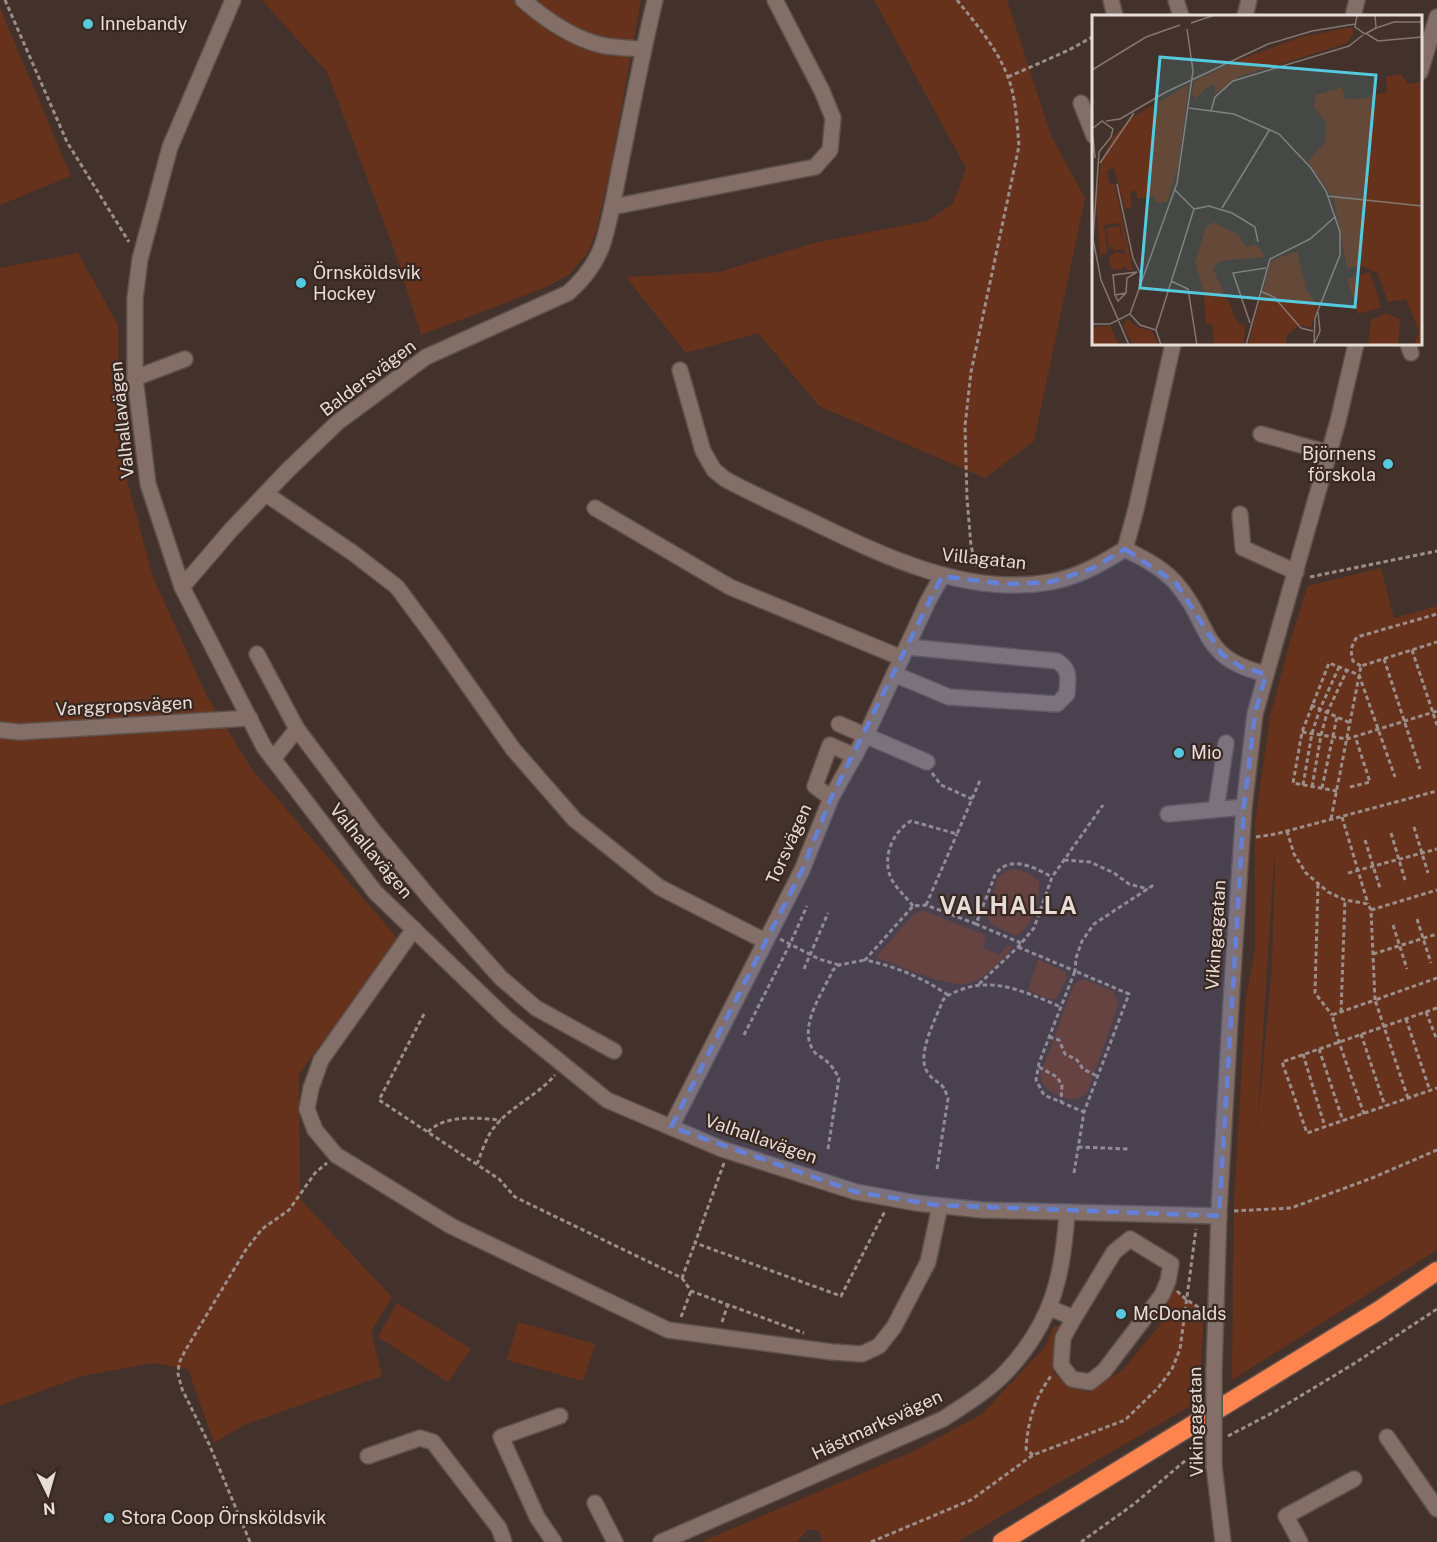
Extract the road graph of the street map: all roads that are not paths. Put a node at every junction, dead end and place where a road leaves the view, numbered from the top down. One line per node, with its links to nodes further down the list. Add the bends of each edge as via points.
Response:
1 (233, 0): 21 (street, Valhallavägen, via 170,147 140,259 135,298)
2 (523, 0): 12 (street, via 578,37)
3 (655, 0): 12 (street, Baldersvägen)
4 (775, 0): 16 (street, via 833,118 830,150 815,167)
5 (1111, 0): 8 (street)
6 (1176, 0): 9 (street)
7 (1249, 0): 10 (street)
8 (1115, 15)
9 (1180, 15)
10 (1245, 15)
11 (1437, 17): 13 (street)
12 (643, 50): 16 (street, Baldersvägen)
13 (1427, 66)
14 (1082, 103): 15 (street)
15 (1092, 130)
16 (612, 207): 24 (street, Baldersvägen, via 602,246 592,266 567,293 426,357 338,422)
17 (1173, 345): 27 (street)
18 (1356, 345): 23 (street, Vikingagatan)
19 (185, 359): 21 (street)
20 (680, 370): 28 (street, Villagatan, via 703,451 724,478 869,550)
21 (135, 378): 30 (street, Valhallavägen, via 148,484)
22 (1261, 434): 23 (street)
23 (1329, 453): 29 (street, Vikingagatan)
24 (266, 494): 30 (street, Baldersvägen); 49 (street, via 397,588 513,749 574,820 659,887)
25 (595, 508): 31 (street, via 730,586)
26 (1240, 514): 29 (street, via 1243,548)
27 (1125, 549): 28 (street, Villagatan, via 1091,569 1050,582 981,582); 34 (street, via 1155,565 1176,583 1208,638 1222,654 1240,667)
28 (942, 576): 31 (street, Torsvägen)
29 (1295, 576): 34 (street, Vikingagatan)
30 (182, 587): 35 (street, Valhallavägen)
31 (904, 652): 33 (street, Torsvägen); 33 (street, via 1057,661 1068,673 1067,694 1057,704 949,697)
32 (257, 654): 37 (street)
33 (894, 674): 39 (street, Torsvägen)
34 (1266, 674): 45 (street, Vikingagatan, via 1255,714)
35 (250, 718): 38 (street, Varggropsvägen); 42 (street, Valhallavägen)
36 (838, 724): 39 (street)
37 (297, 729): 42 (street); 50 (street, via 434,903 501,978)
38 (0, 730)
39 (866, 735): 41 (street, Torsvägen); 43 (street)
40 (1226, 743): 46 (street)
41 (855, 756): 44 (street, Torsvägen); 44 (street, via 830,745 815,786)
42 (273, 759): 48 (street, Valhallavägen, via 375,892)
43 (927, 762)
44 (831, 798): 49 (street, Torsvägen, via 802,870)
45 (1244, 807): 46 (street); 56 (street, Vikingagatan)
46 (1216, 809): 47 (street)
47 (1168, 814)
48 (414, 929): 51 (street, Valhallavägen); 54 (street, via 321,1060 307,1109 315,1130 336,1155 451,1226 668,1330 862,1354 879,1346 895,1325 930,1259)
49 (767, 937): 53 (street, Torsvägen)
50 (536, 1008): 51 (street); 52 (street)
51 (518, 1027): 53 (street, Valhallavägen, via 607,1100)
52 (614, 1051)
53 (671, 1127): 54 (street, Valhallavägen, via 729,1151 856,1192)
54 (940, 1206): 55 (street, Valhallavägen)
55 (1067, 1212): 56 (street, Valhallavägen); 58 (street, Hästmarksvägen, via 1059,1278)
56 (1219, 1214): 71 (street, Vikingagatan, bridge, via 1214,1466)
57 (1437, 1271): 70 (highway)
58 (1050, 1308): 59 (street); 69 (street, Hästmarksvägen, via 1006,1373 943,1419)
59 (1074, 1318): 59 (street, via 1114,1252 1130,1239 1171,1264 1162,1295 1104,1371 1090,1382 1072,1379 1060,1365 1063,1338)
60 (560, 1416): 67 (street, via 501,1437 537,1517)
61 (1387, 1437): 65 (street)
62 (368, 1456): 66 (street, via 420,1438 433,1443 499,1528)
63 (1354, 1479): 72 (street, via 1286,1515)
64 (595, 1503): 68 (street)
65 (1437, 1509)
66 (504, 1542)
67 (554, 1542)
68 (615, 1542)
69 (661, 1542)
70 (1002, 1542)
71 (1222, 1542)
72 (1300, 1542)

